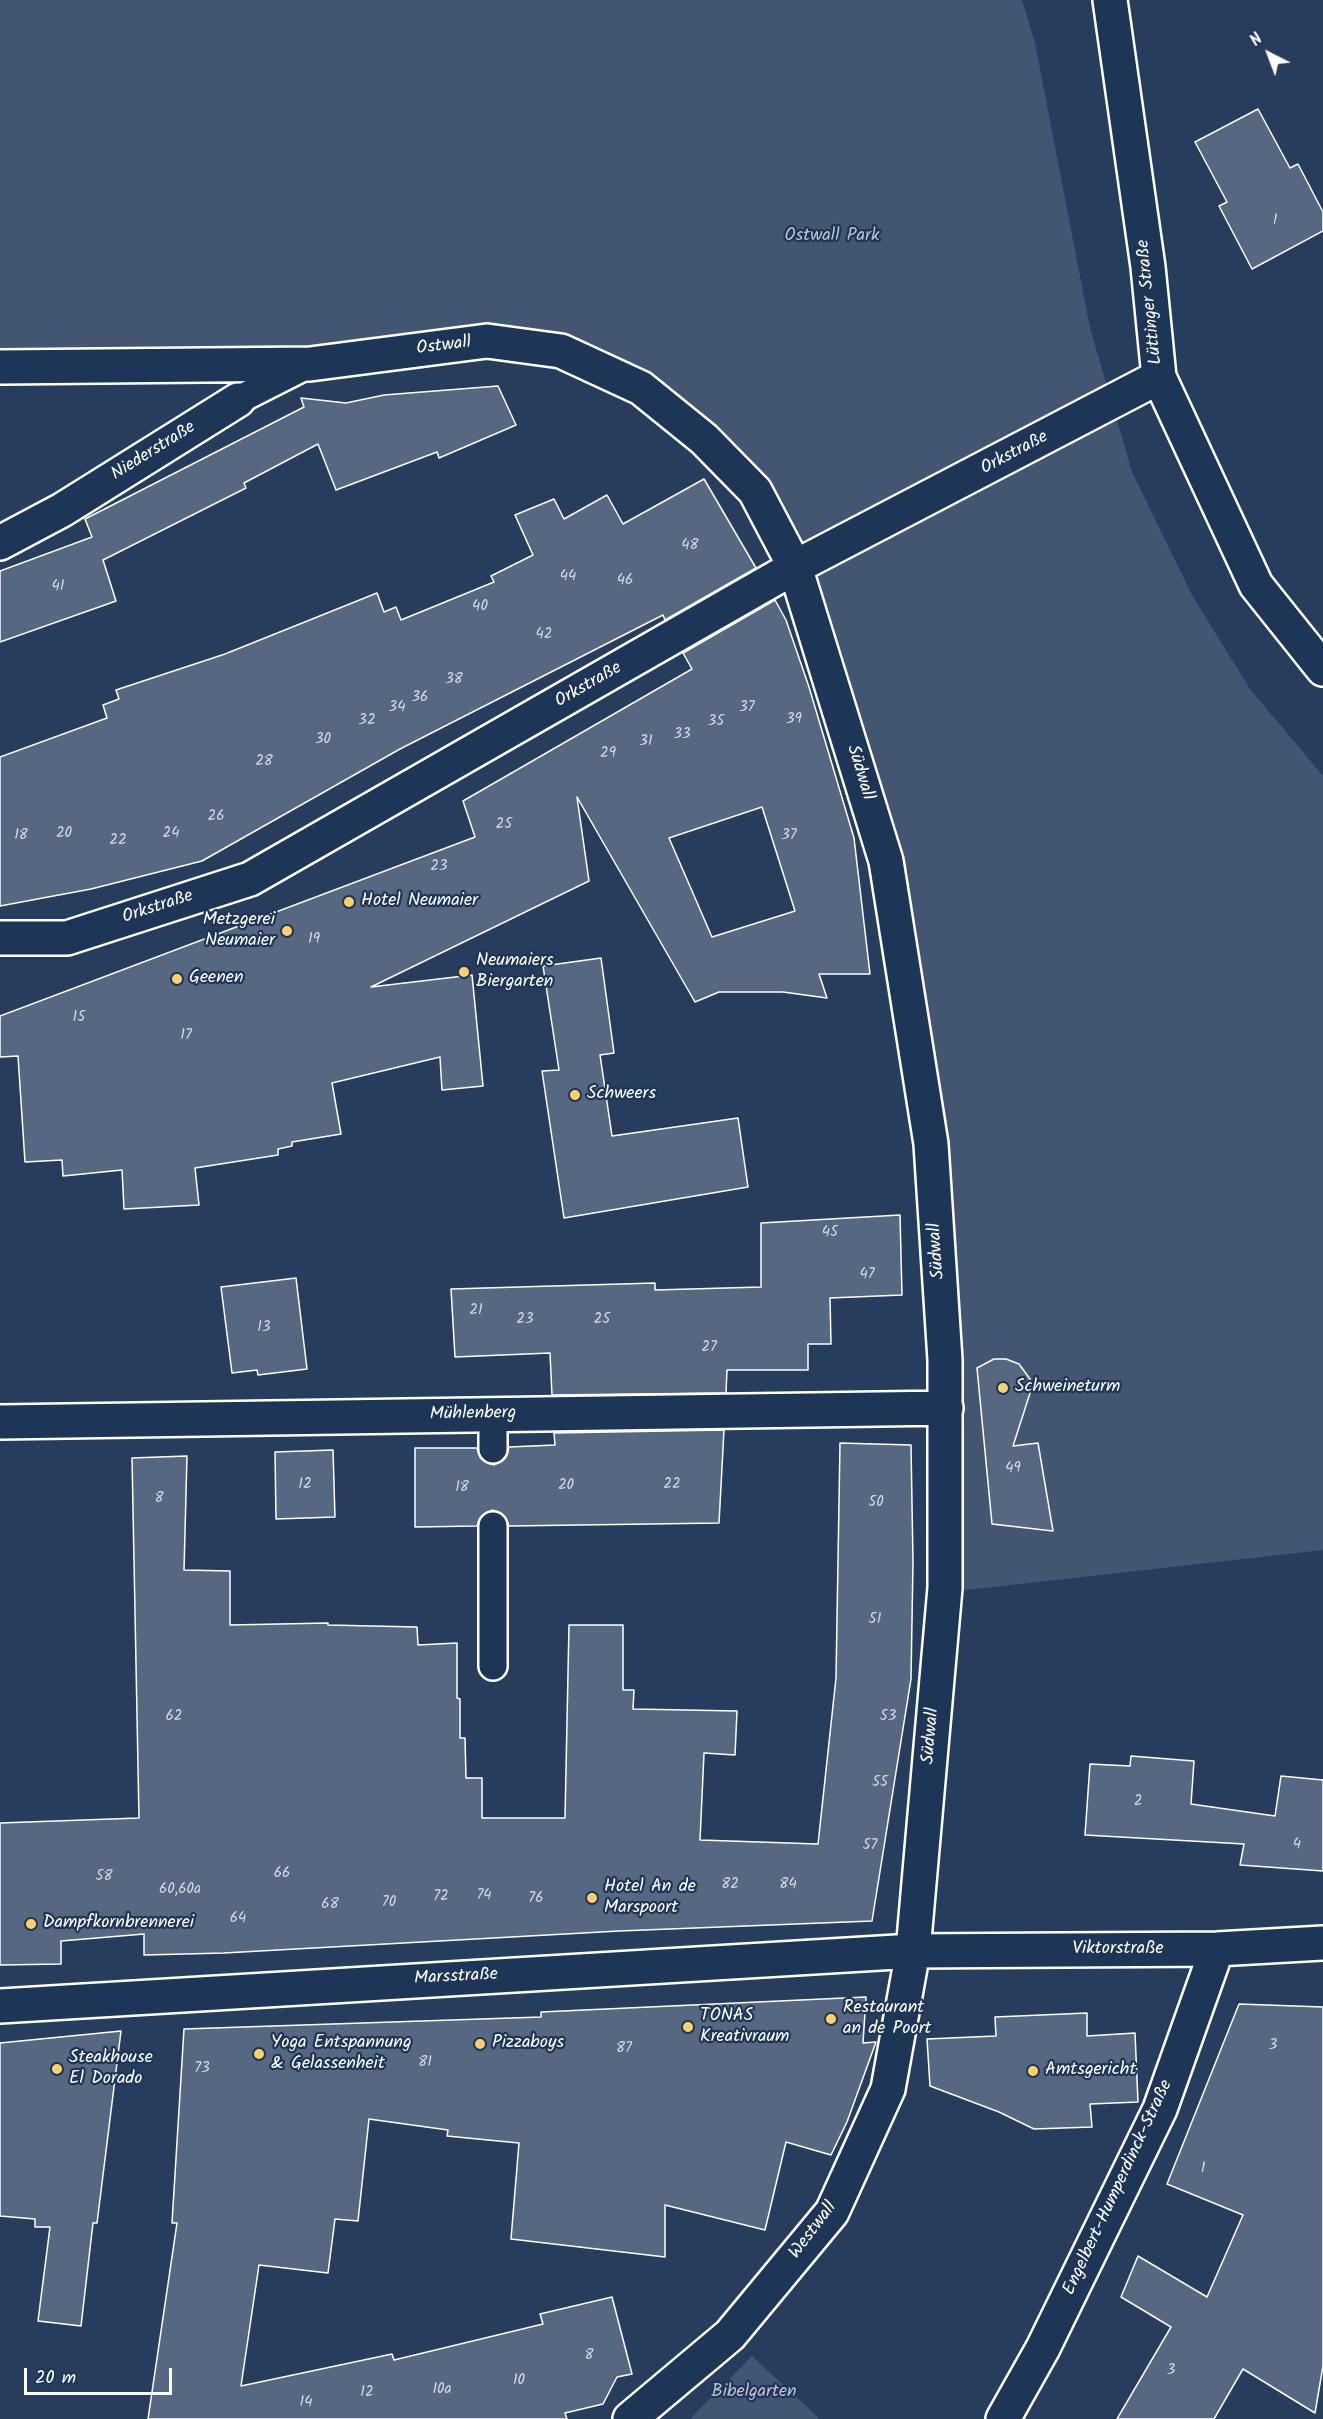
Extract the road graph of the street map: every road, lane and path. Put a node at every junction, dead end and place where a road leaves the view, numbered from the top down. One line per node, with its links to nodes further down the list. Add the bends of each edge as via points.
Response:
1 (1110, 0): 4 (street, Lüttinger Straße, via 1148,267)
2 (310, 364): 3 (street, Ostwall); 5 (lane, Niederstraße); 7 (street, Ostwall, via 487,341 561,351 641,388 704,439 755,491)
3 (0, 367)
4 (1159, 377): 7 (street, Orkstraße); 8 (street, Lüttinger Straße, via 1256,585)
5 (238, 400): 6 (street, Niederstraße, via 62,510)
6 (0, 543)
7 (795, 567): 9 (street, Orkstraße, via 250,879 67,938); 10 (street, Südwall, via 886,861 931,1144)
8 (1323, 669)
9 (0, 938)
10 (946, 1408): 11 (street, Mühlenberg); 18 (street, Südwall, via 945,1588)
11 (493, 1415): 12 (street, Mühlenberg); 13 (lane)
12 (0, 1422)
13 (493, 1449)
14 (493, 1526): 15 (lane)
15 (493, 1666)
16 (1323, 1943): 17 (street, Viktorstraße)
17 (1217, 1949): 18 (street, Viktorstraße); 21 (street, Engelbert-Humperdinck-Straße, via 1160,2109)
18 (913, 1951): 19 (street, Marsstraße); 20 (street, Westwall, via 888,2089 832,2212 730,2335)
19 (0, 2006)
20 (630, 2419)
21 (1004, 2419)

